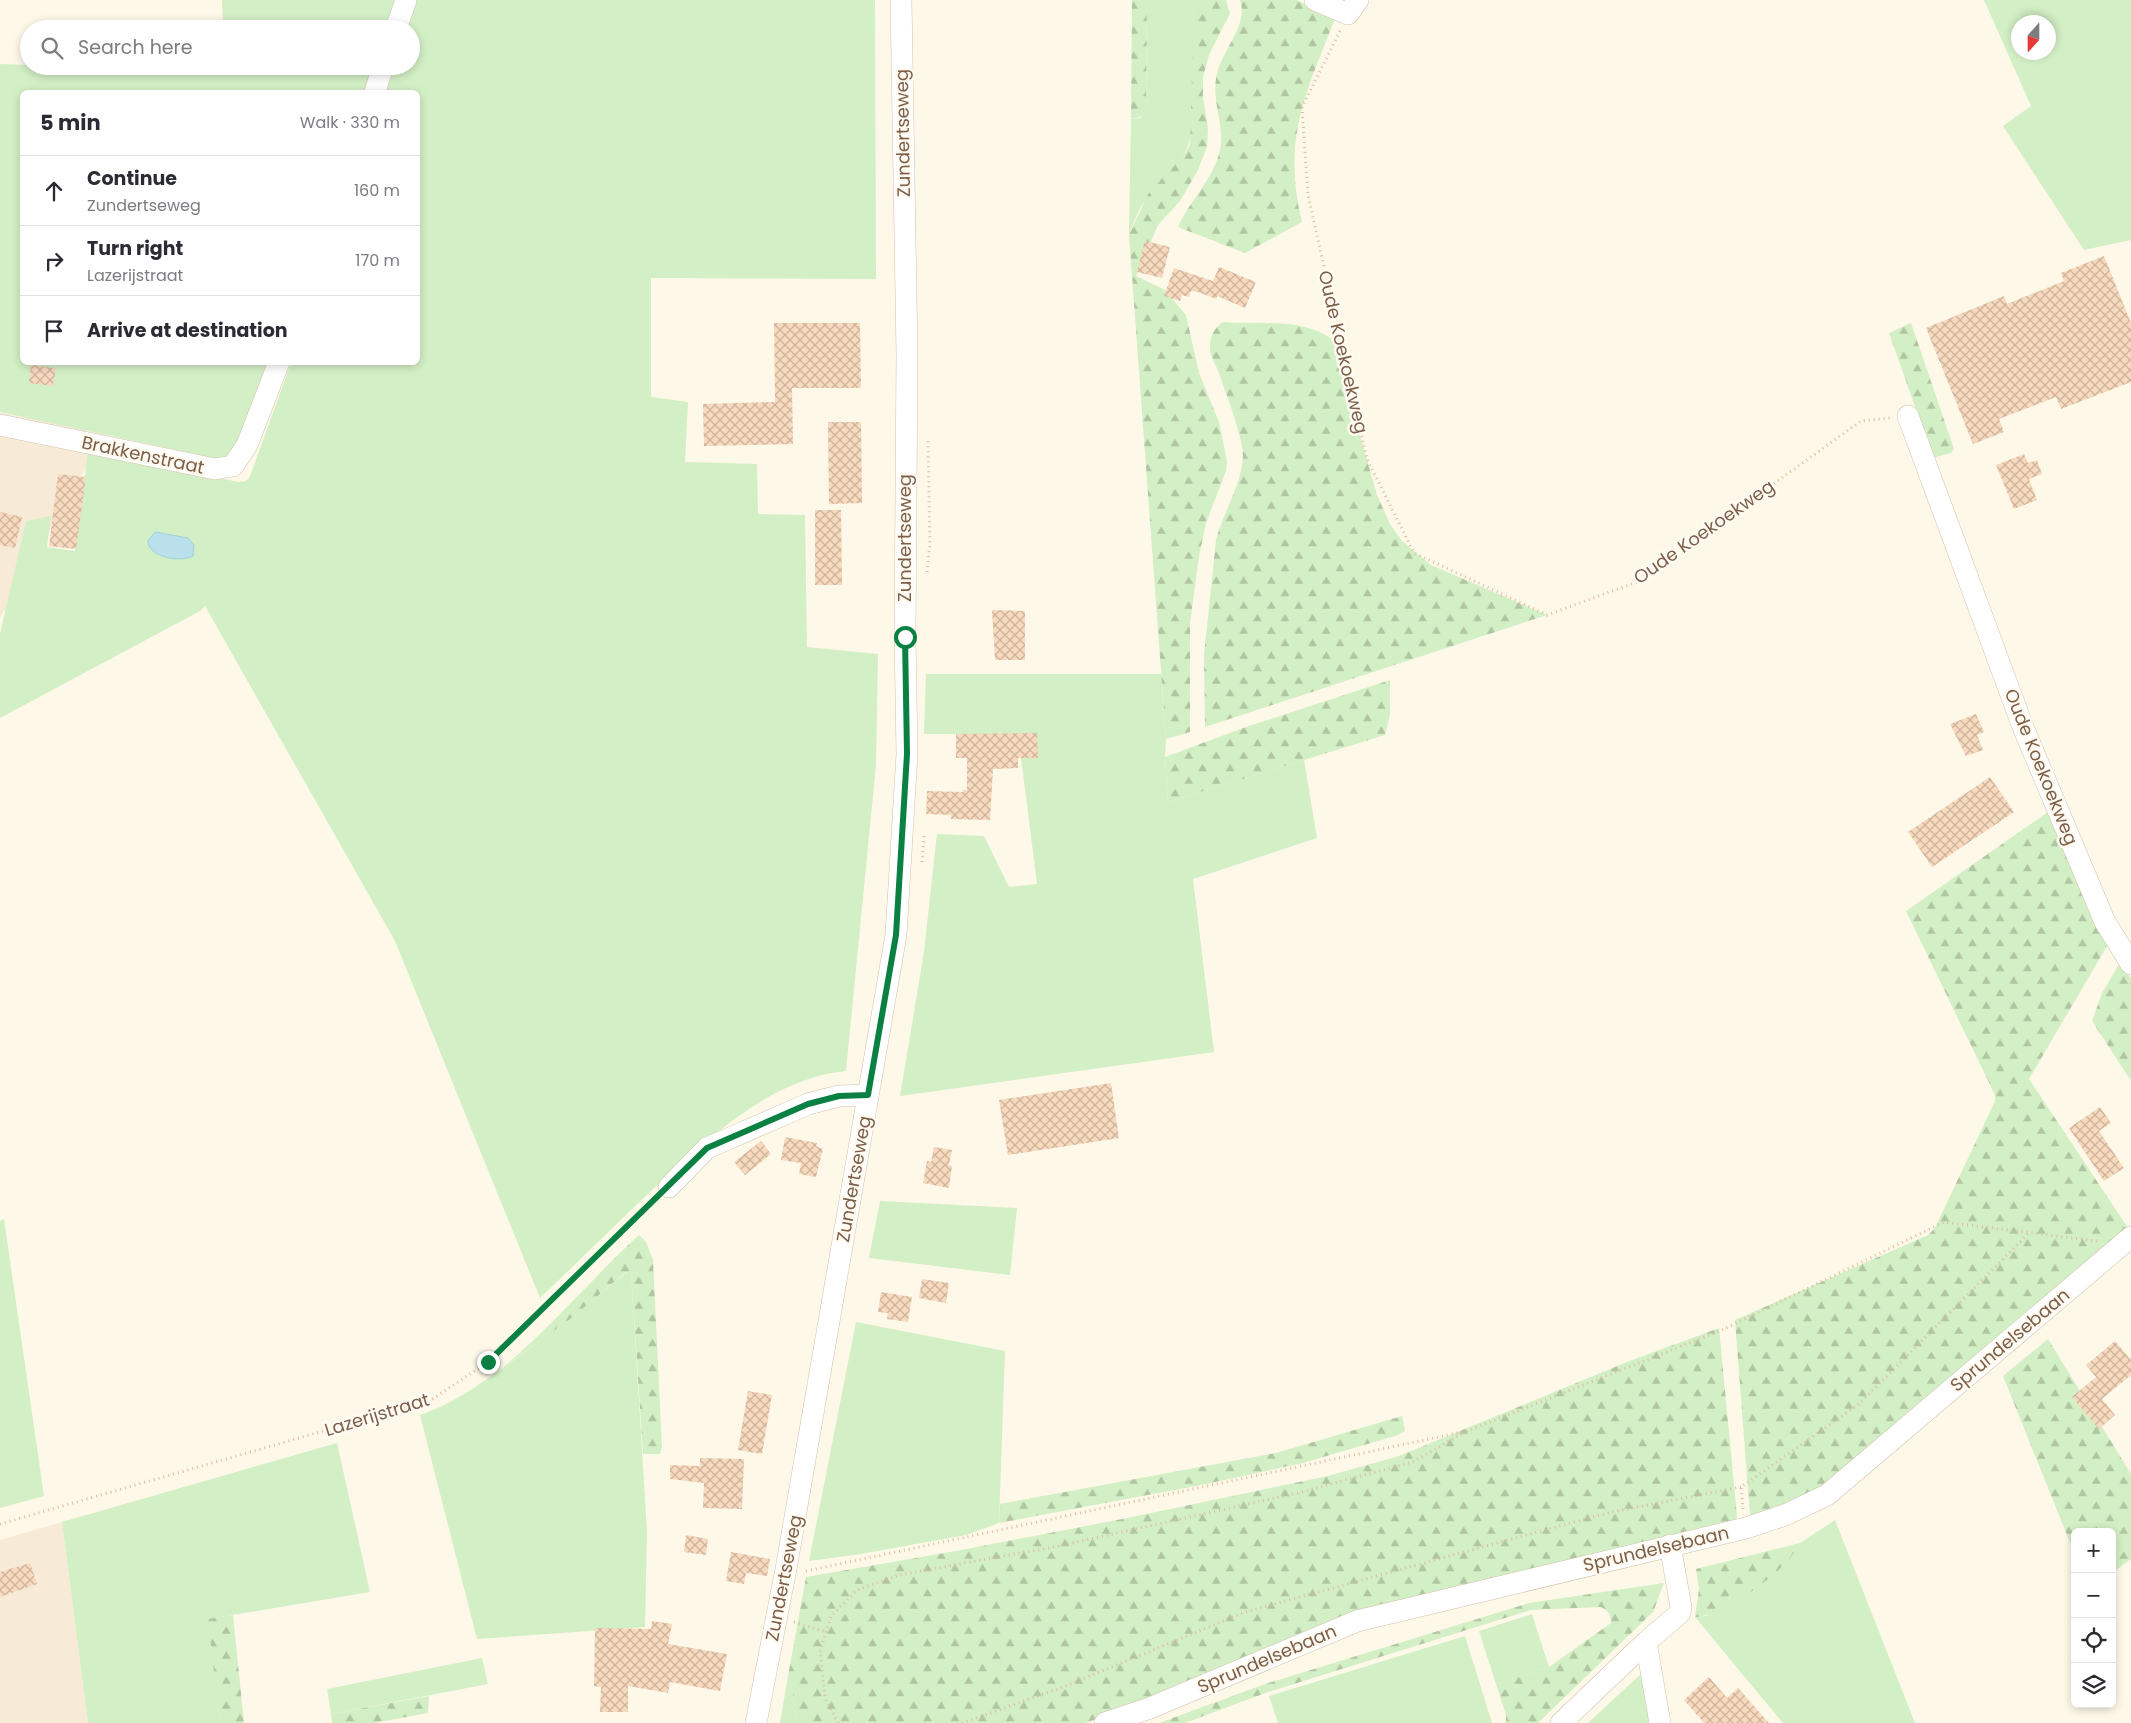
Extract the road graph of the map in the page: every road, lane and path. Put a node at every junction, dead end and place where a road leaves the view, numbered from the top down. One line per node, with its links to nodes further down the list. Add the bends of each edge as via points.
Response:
1 (406, 0): 5 (street)
2 (901, 0): 12 (street, Zundertseweg, via 907,354 907,754 896,935)
3 (1315, 0): 4 (street)
4 (1353, 7): 9 (path, Oude Koekoekweg, via 1302,107 1308,195 1367,458 1414,553 1547,615 1636,582 1861,421)
5 (399, 20)
6 (381, 75): 7 (street)
7 (376, 90)
8 (278, 365): 10 (street, Brakkenstraat, via 247,445 233,466 215,470)
9 (1908, 416): 11 (street, Oude Koekoekweg, via 2024,727 2105,922)
10 (0, 425)
11 (2131, 964)
12 (868, 1095): 13 (street, via 839,1096 808,1104 730,1137 707,1148); 21 (street, Zundertseweg)
13 (669, 1187): 18 (path, Lazerijstraat, via 488,1362 431,1400)
14 (2028, 1233): 15 (path); 16 (path, via 1944,1222 1722,1330); 17 (path, via 1859,1404)
15 (2127, 1240): 19 (street, Sprundelsebaan, via 1826,1495 1785,1516)
16 (1467, 1431): 21 (path, via 803,1571); 23 (path, via 1413,1462 1298,1493 1054,1547 899,1575 857,1590 831,1616)
17 (1741, 1487): 19 (path); 27 (path, via 1606,1514 1245,1612 1066,1686)
18 (0, 1524)
19 (1746, 1528): 20 (street, Sprundelsebaan)
20 (1670, 1545): 24 (street, via 1682,1607 1676,1618); 28 (street, Sprundelsebaan, via 1357,1621 1150,1708)
21 (786, 1570): 25 (street, Zundertseweg)
22 (793, 1622): 23 (path)
23 (826, 1632): 26 (path, via 820,1652 825,1698)
24 (1646, 1642): 29 (street); 30 (street)
25 (756, 1723)
26 (838, 1723)
27 (962, 1723)
28 (1105, 1723)
29 (1562, 1723)
30 (1660, 1723)

